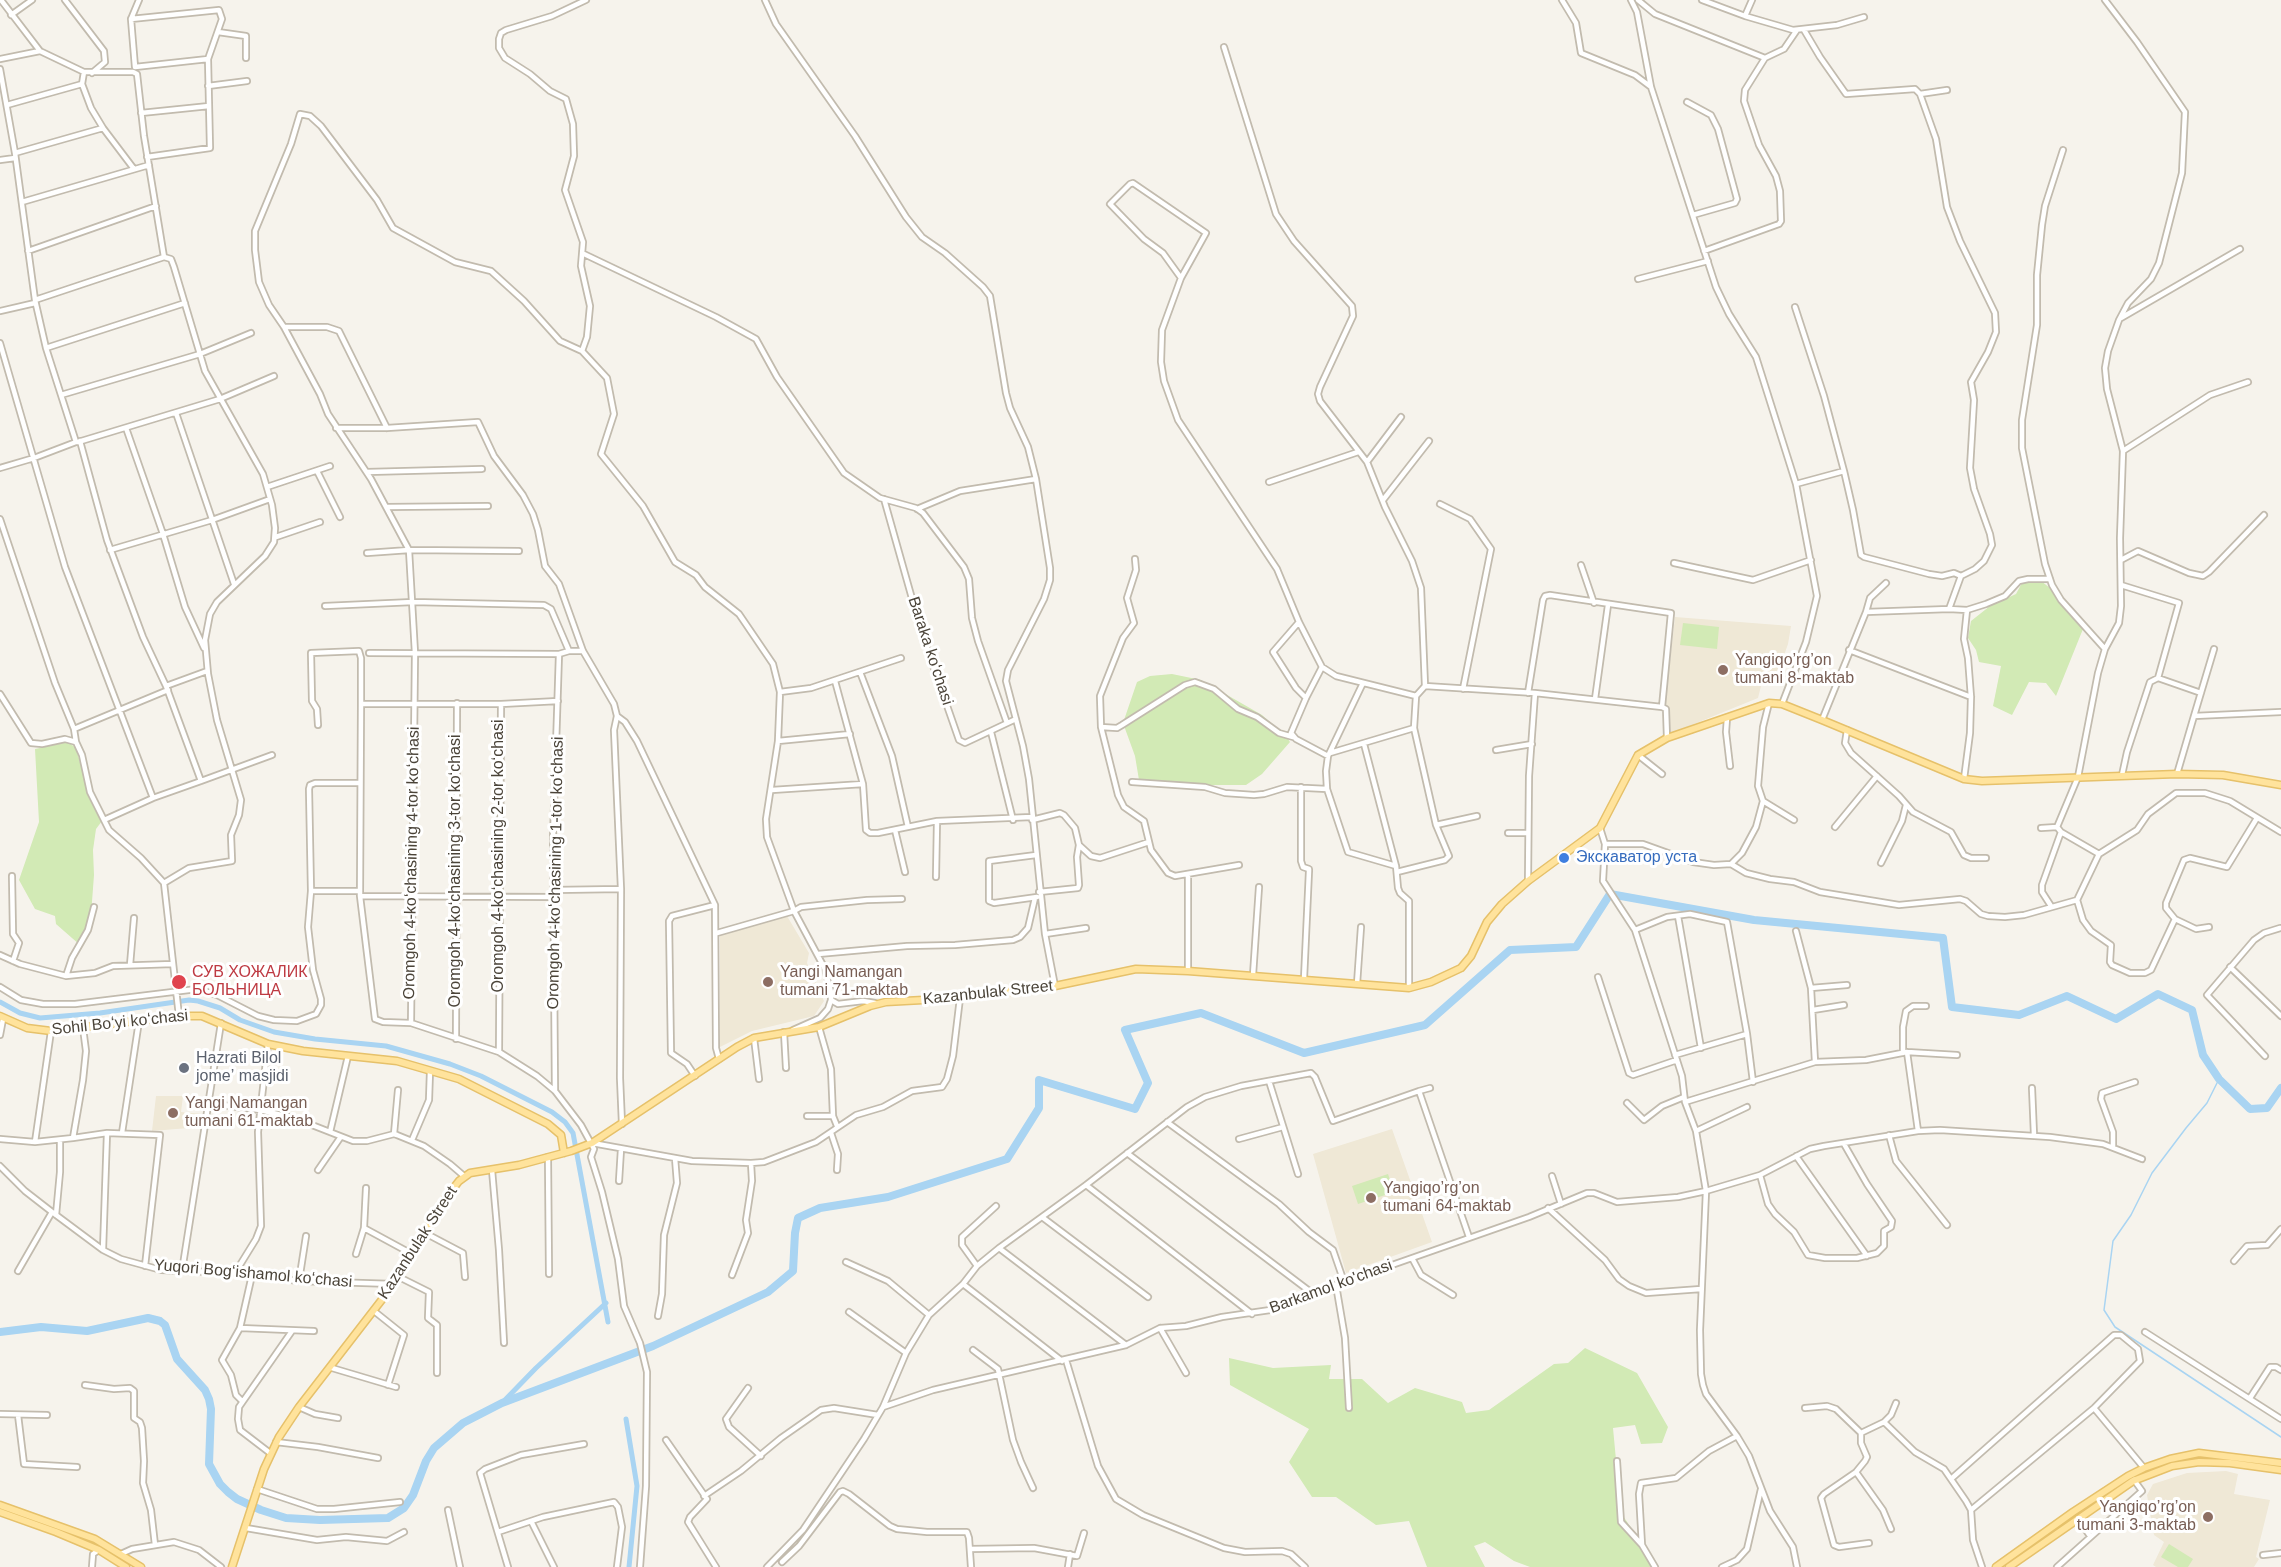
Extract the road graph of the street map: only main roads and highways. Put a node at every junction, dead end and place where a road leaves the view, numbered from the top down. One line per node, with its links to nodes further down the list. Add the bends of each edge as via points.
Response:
1 (2281, 785): 3 (main road, Kazanbulak Street, via 2223,775 2177,774 1964,779 1782,704 1769,703 1668,738 1638,755 1600,828 1502,904 1461,968 1431,982 1409,988 1136,969 1054,986 879,1004 819,1027 754,1038 622,1125 589,1145)
2 (2, 1018): 3 (main road, Sohil Boʻyi koʻchasi, via 27,1028 51,1031 179,1014 202,1016 268,1044 397,1061 459,1079 548,1124 561,1135)
3 (567, 1152): 10 (main road, Kazanbulak Street, via 470,1173 445,1199 399,1277 276,1442)
4 (2281, 1463): 11 (main road, via 2199,1453 2144,1468)
5 (2281, 1470): 12 (main road, via 2199,1461 2172,1466 2134,1480)
6 (0, 1505): 9 (main road, via 95,1539)
7 (0, 1512): 8 (main road, via 99,1550)
8 (126, 1567)
9 (141, 1567)
10 (232, 1567)
11 (1996, 1567)
12 (2009, 1567)

